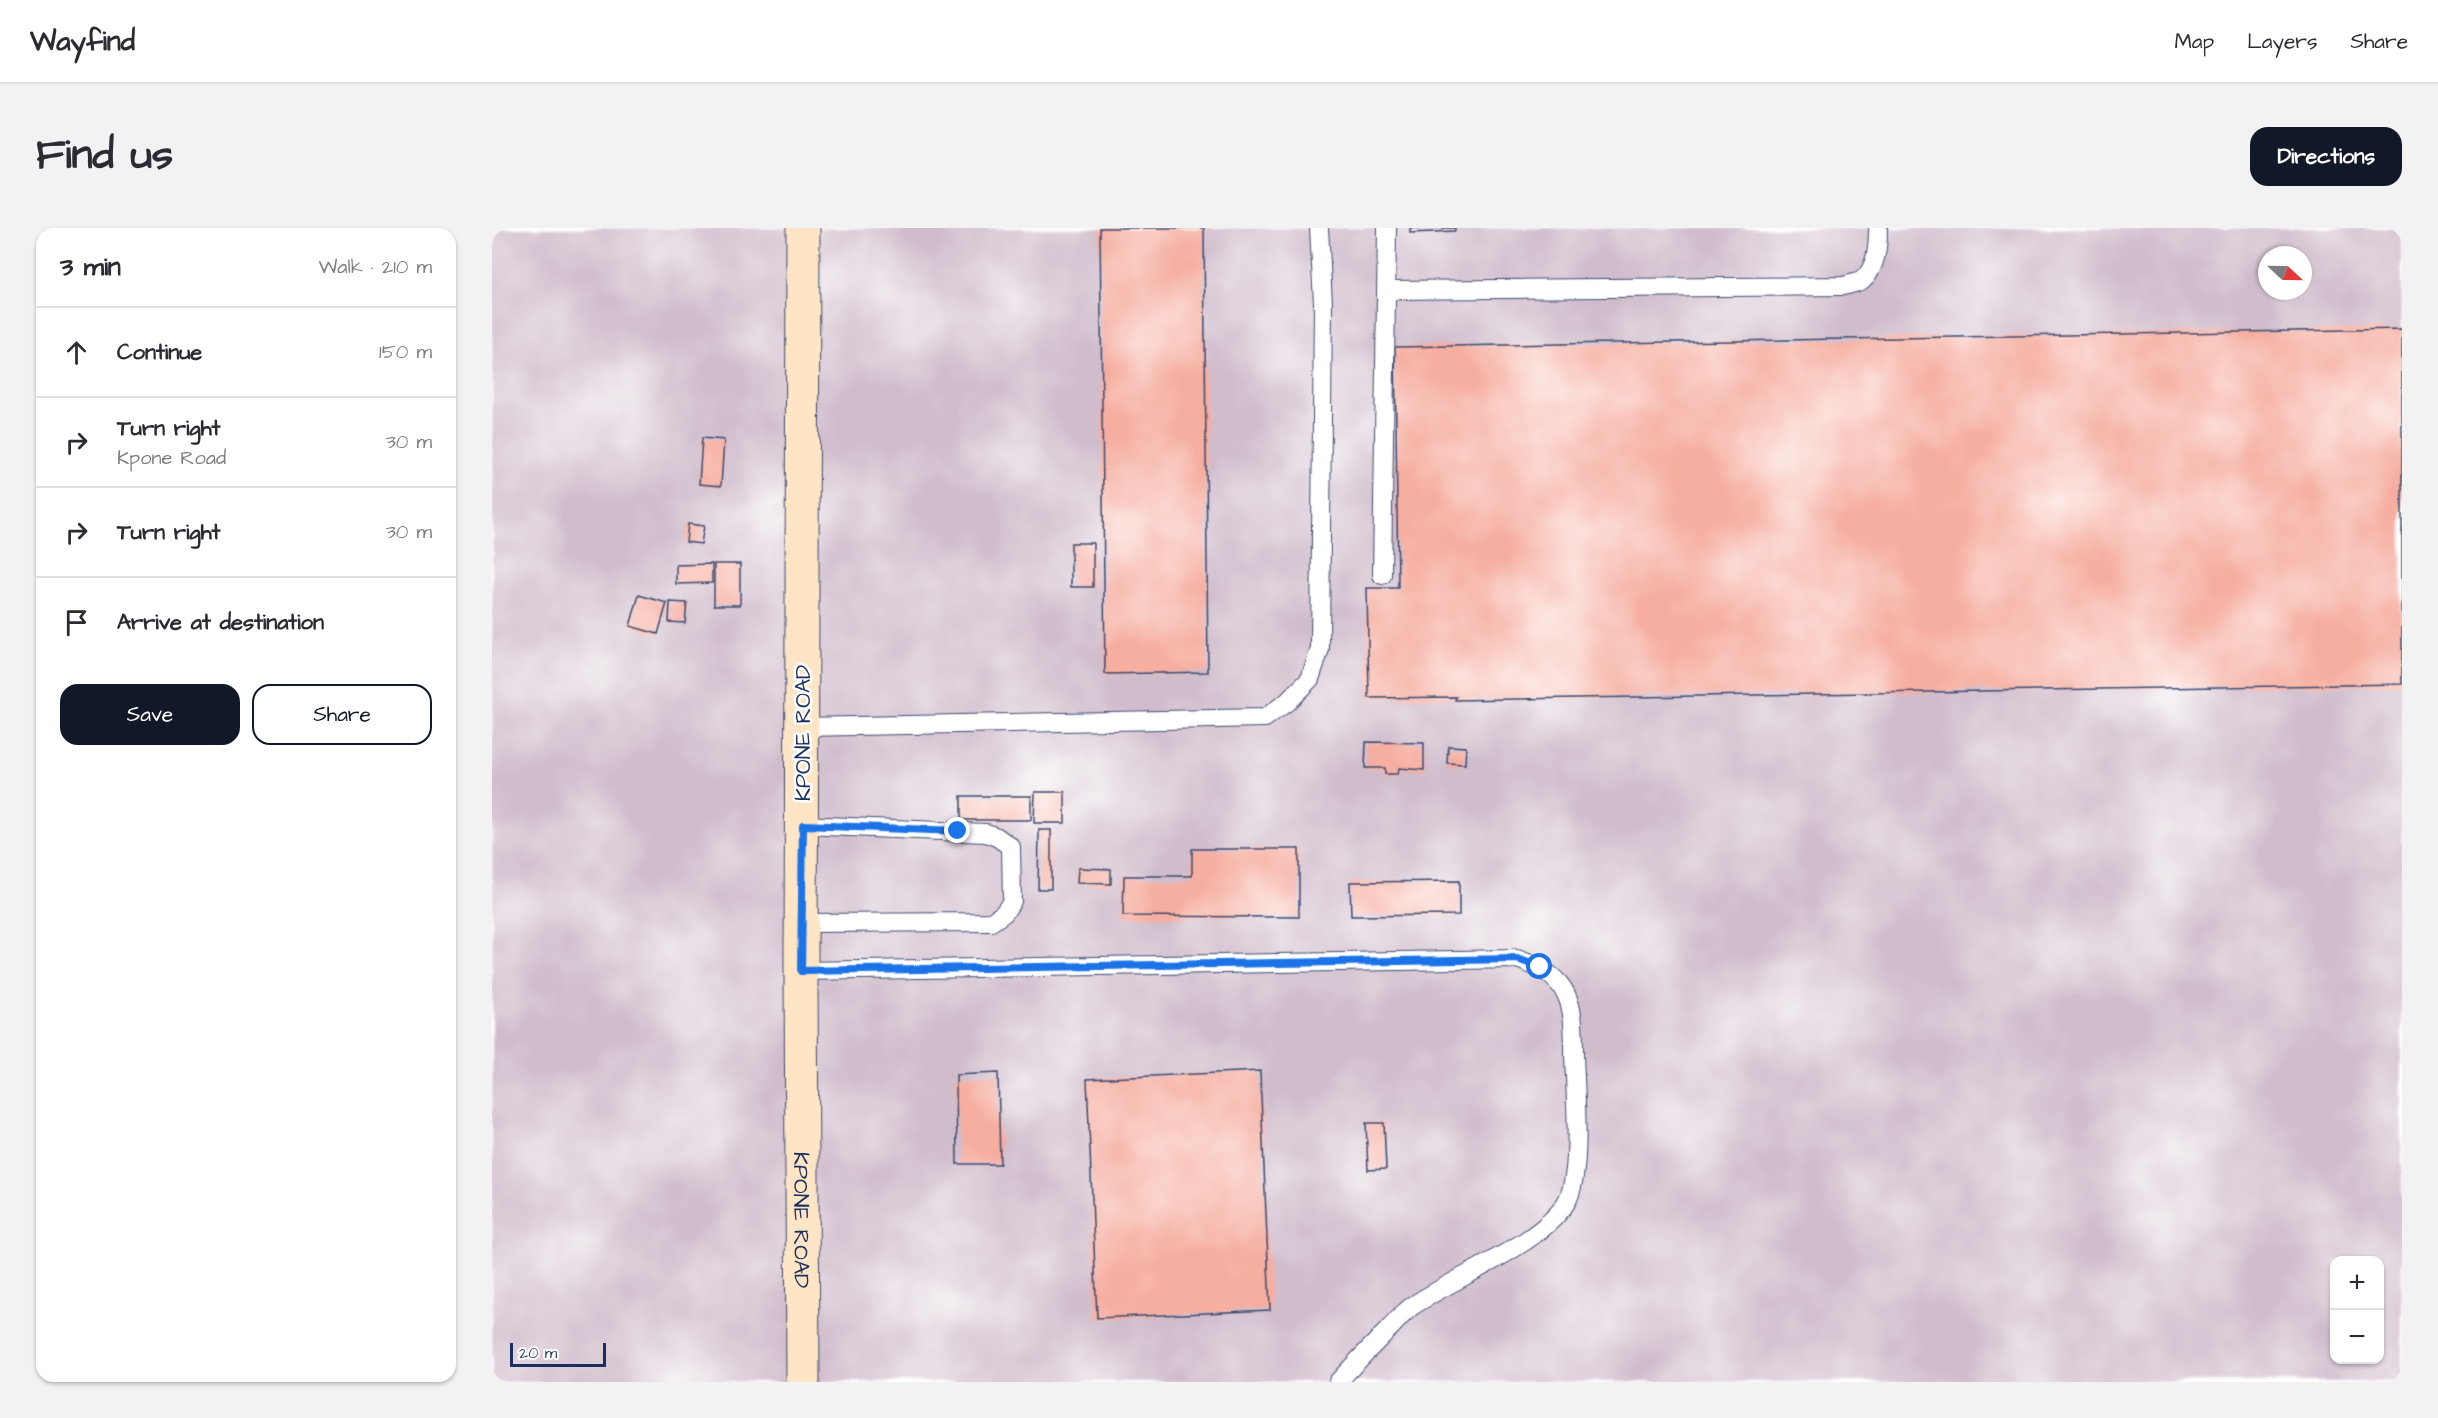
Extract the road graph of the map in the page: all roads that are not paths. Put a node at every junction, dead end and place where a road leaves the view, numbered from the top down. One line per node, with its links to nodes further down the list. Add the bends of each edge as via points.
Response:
1 (803, 228): 7 (main road, KPONE ROAD)
2 (1319, 228): 7 (lane, via 1323,303 1320,650 1310,679 1287,702 1265,718)
3 (1387, 228): 5 (lane)
4 (1878, 228): 5 (lane, via 1873,264 1862,280 1843,286)
5 (1388, 290): 6 (lane)
6 (1382, 575)
7 (802, 727): 8 (main road, KPONE ROAD)
8 (803, 825): 9 (main road, KPONE ROAD); 9 (lane, via 986,833 1011,848 1012,901 1005,913 991,922)
9 (801, 923): 10 (main road, KPONE ROAD)
10 (801, 971): 11 (main road, KPONE ROAD); 12 (lane, via 1517,959 1540,967 1559,981 1569,999 1574,1026 1575,1169 1568,1199 1550,1224 1410,1308)
11 (803, 1382)
12 (1338, 1382)

